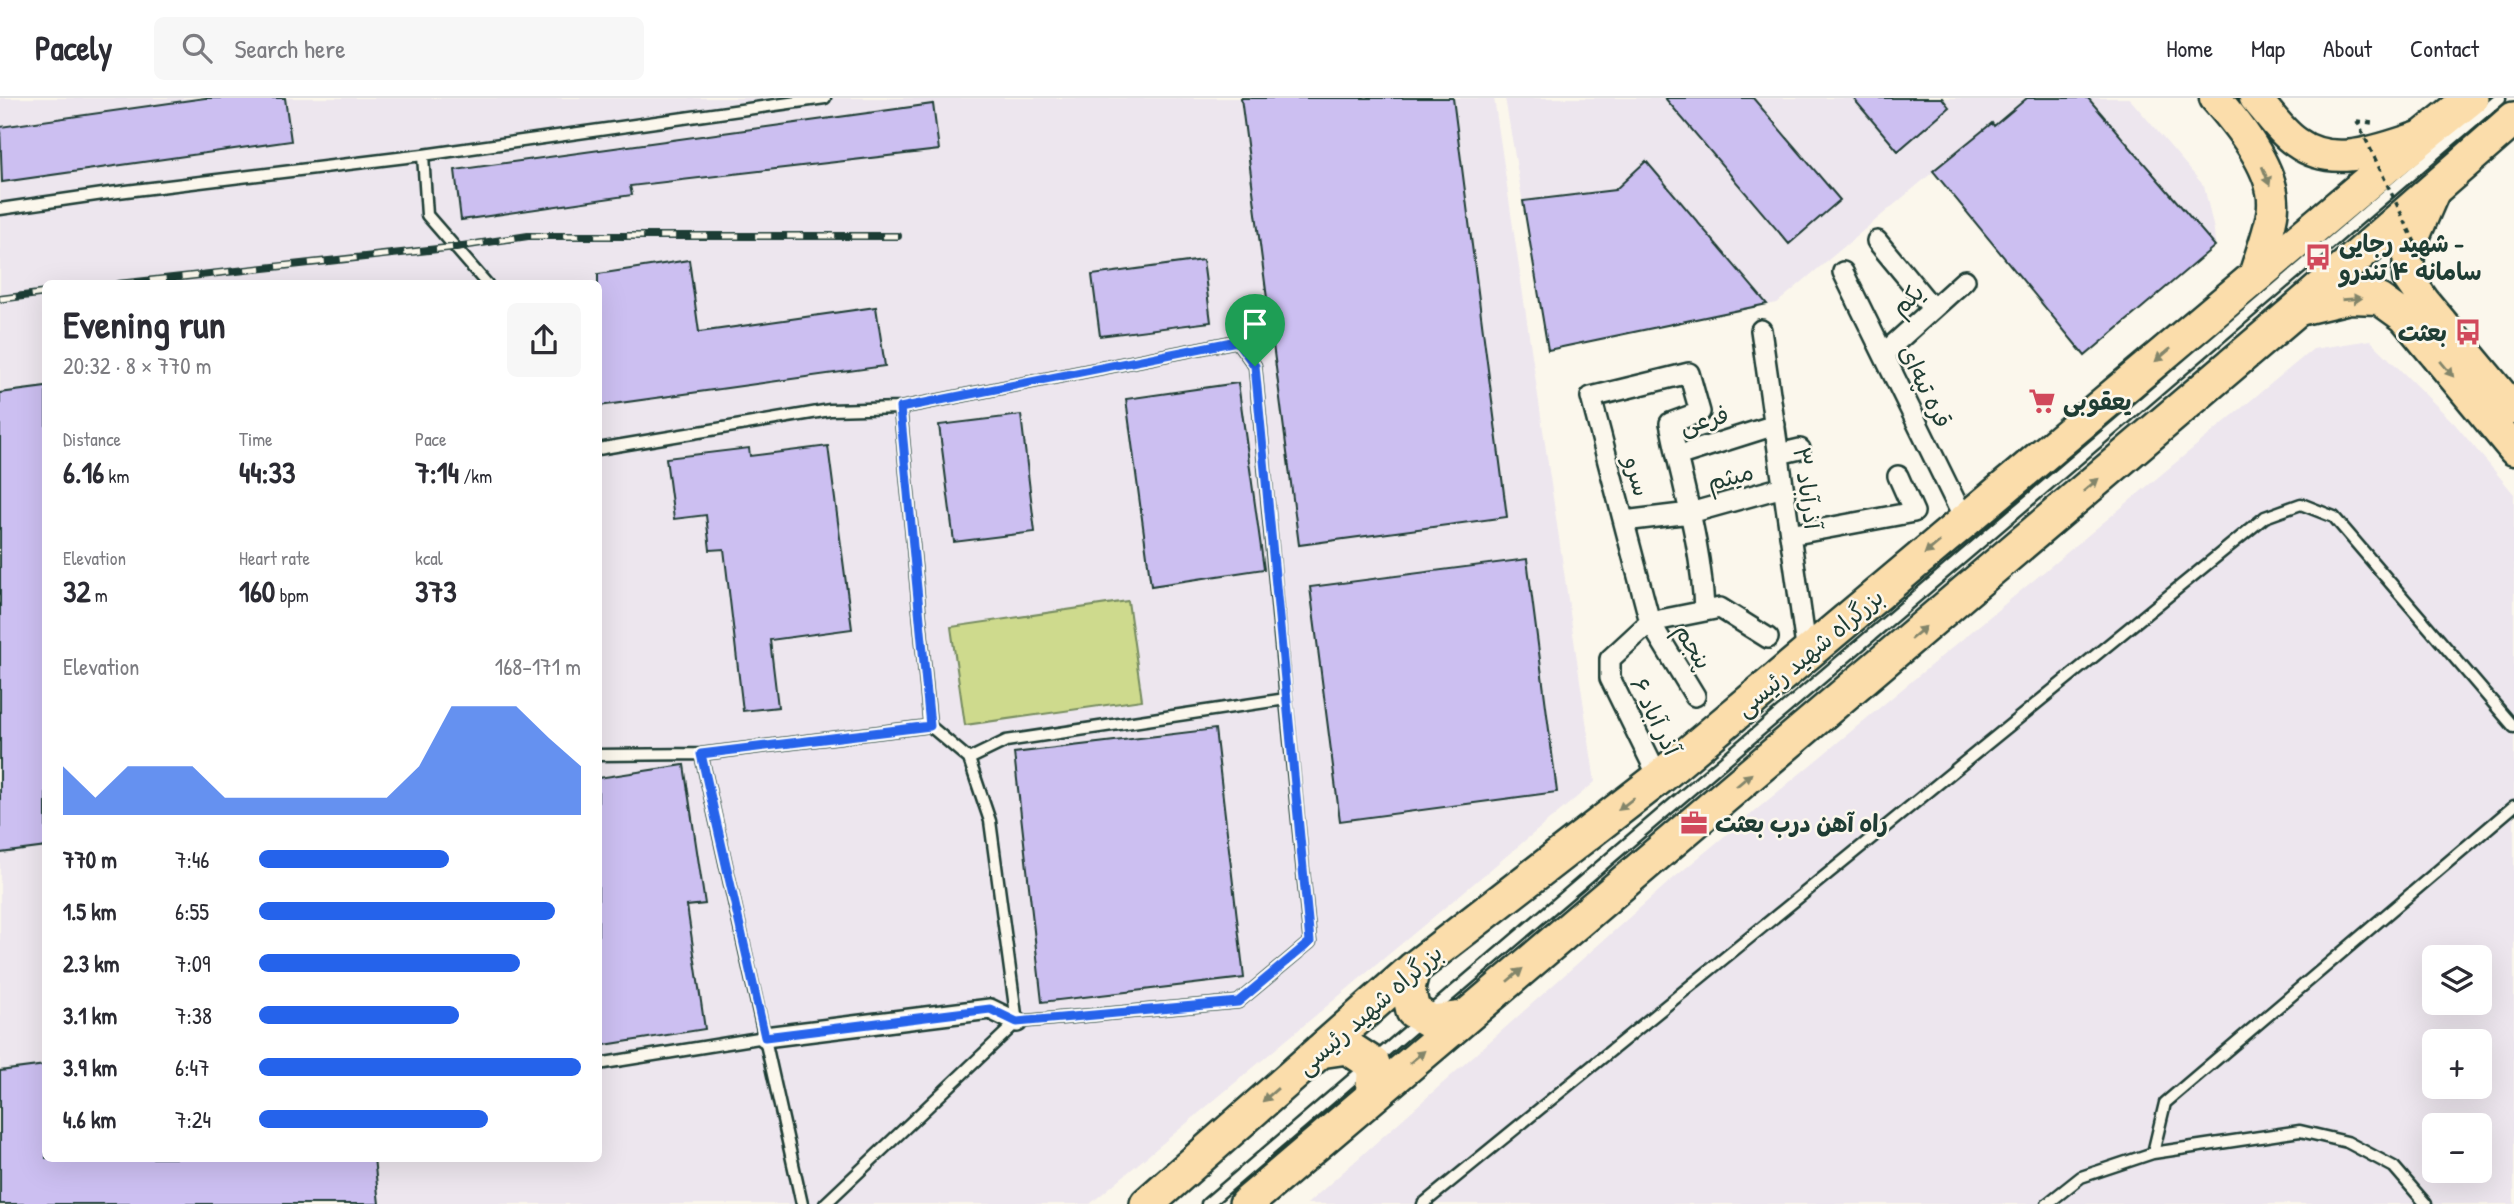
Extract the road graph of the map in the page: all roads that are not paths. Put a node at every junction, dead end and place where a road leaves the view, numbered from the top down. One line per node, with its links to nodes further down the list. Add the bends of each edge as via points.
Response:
1 (825, 98): 10 (lane)
2 (2255, 98): 8 (main road, via 2294,142 2318,155 2334,157 2381,134)
3 (2461, 98): 8 (highway)
4 (2471, 98): 8 (highway, بزرگراه شهید رئیسی)
5 (2500, 98): 62 (lane)
6 (2223, 108): 15 (main road, one-way to 15, via 2270,183 2273,207)
7 (2514, 119): 11 (highway)
8 (2427, 135): 15 (highway, بزرگراه شهید رئیسی)
9 (2514, 136): 11 (highway)
10 (423, 155): 12 (lane); 16 (lane, via 428,215)
11 (2436, 187): 19 (main road, via 2409,248); 20 (highway)
12 (0, 209)
13 (1877, 241): 18 (street)
14 (1843, 272): 22 (street, قره تپه‌ای)
15 (2253, 279): 35 (highway, بزرگراه شهید رئیسی, one-way to 35)
16 (484, 280)
17 (1965, 280): 18 (street, یکم)
18 (1933, 309): 22 (street, یکم)
19 (2414, 309): 20 (main road, one-way to 19, via 2350,298 2379,299); 25 (main road); 29 (main road, one-way to 29)
20 (2295, 311): 52 (highway, one-way to 20)
21 (1761, 330): 26 (street, ۳ آذرآباد)
22 (1883, 354): 35 (street, قره تپه‌ای)
23 (1591, 397): 31 (street, فرعی, via 1689,373 1700,412 1670,423); 36 (street, سرو)
24 (900, 408): 27 (lane, via 830,410); 43 (lane, via 1237,341 1255,366); 44 (lane)
25 (2514, 409)
26 (1774, 425): 30 (street, ۳ آذرآباد); 31 (street, فرعی)
27 (602, 448)
28 (1800, 449): 30 (street)
29 (2514, 450)
30 (1779, 454): 33 (street, ۳ آذرآباد)
31 (1677, 456): 34 (street)
32 (1898, 476): 37 (street, via 1914,512)
33 (1783, 487): 34 (street, میثم); 37 (street, ۳ آذرآباد)
34 (1690, 513): 36 (street, میثم); 38 (street, via 1703,574)
35 (1965, 520): 41 (highway, بزرگراه شهید رئیسی, one-way to 41)
36 (1624, 521): 39 (street, سرو)
37 (1790, 535): 41 (street, ۳ آذرآباد)
38 (1704, 610): 39 (street); 40 (street, via 1720,608)
39 (1650, 622): 42 (street, پنجم); 49 (street, آذر آباد ۶, via 1609,659 1611,678)
40 (1768, 638)
41 (1807, 654): 49 (highway, بزرگراه شهید رئیسی)
42 (1695, 696)
43 (1286, 699): 48 (lane, via 1006,741); 53 (lane, via 1310,942 1238,1002)
44 (930, 726): 46 (lane); 48 (lane)
45 (2514, 727): 64 (lane, via 2334,517 2301,503 2265,517)
46 (701, 754): 47 (lane); 54 (lane)
47 (602, 755)
48 (969, 759): 53 (lane, via 990,821)
49 (1659, 778): 51 (highway, بزرگراه شهید رئیسی, one-way to 51)
50 (2514, 806): 58 (lane, via 2165,1103)
51 (1413, 969): 52 (highway, via 1408,988 1413,1011 1432,1022); 55 (highway, بزرگراه شهید رئیسی)
52 (1462, 1018): 57 (highway, one-way to 52)
53 (1017, 1022): 54 (street, via 990,1009); 60 (lane)
54 (765, 1037): 56 (lane); 59 (lane)
55 (1320, 1051): 57 (highway, via 1348,1047 1373,1064); 61 (highway, بزرگراه شهید رئیسی, one-way to 61)
56 (602, 1063)
57 (1372, 1095): 63 (highway)
58 (2153, 1153): 65 (lane, via 2081,1177); 66 (lane, via 2300,1131 2347,1142 2394,1167)
59 (802, 1204)
60 (825, 1204)
61 (1147, 1204)
62 (1207, 1204)
63 (1246, 1204)
64 (1423, 1204)
65 (2048, 1204)
66 (2426, 1204)

